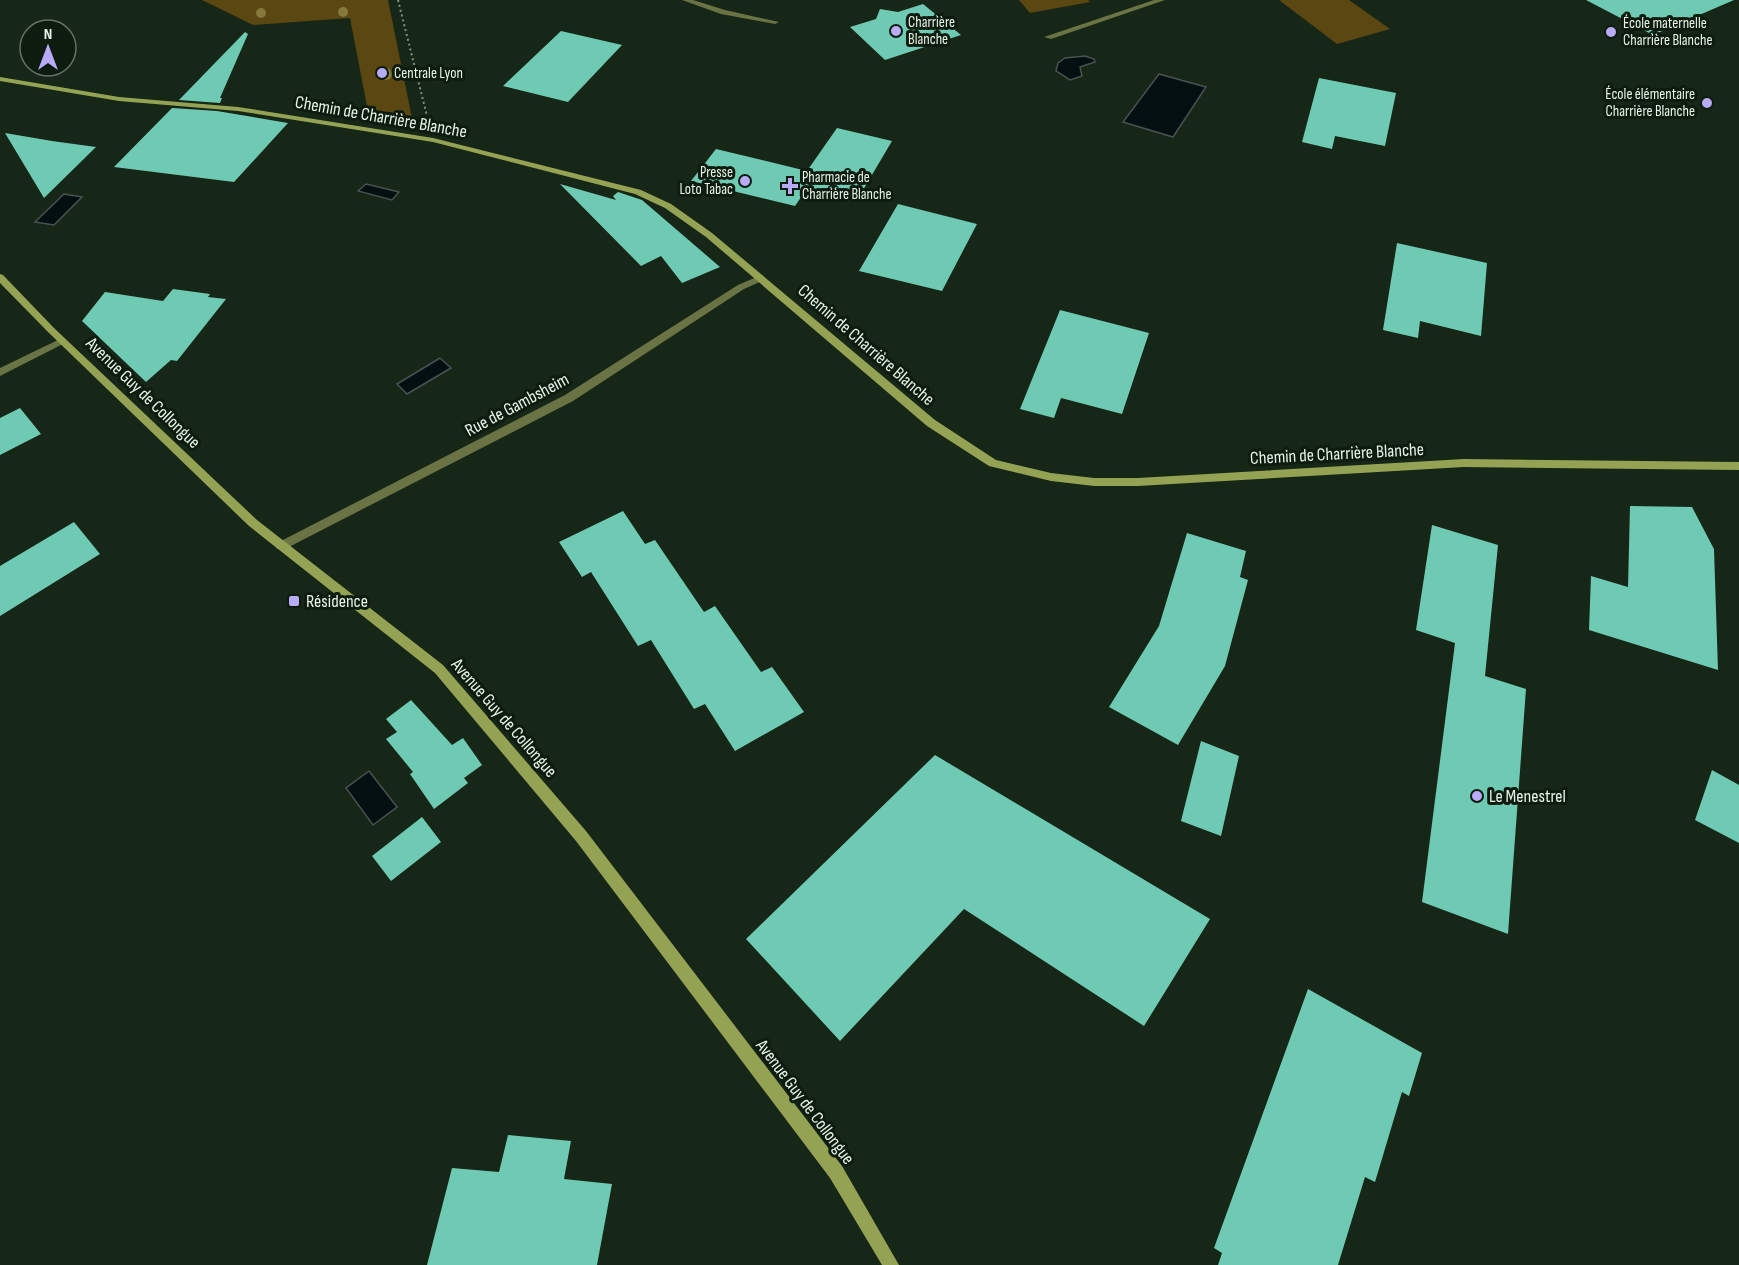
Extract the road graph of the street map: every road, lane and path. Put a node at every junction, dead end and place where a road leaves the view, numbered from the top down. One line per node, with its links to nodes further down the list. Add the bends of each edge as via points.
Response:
1 (398, 0): 7 (path)
2 (686, 0): 4 (street)
3 (1161, 0): 5 (street)
4 (775, 22)
5 (1048, 37)
6 (0, 79): 7 (street, Chemin de Charrière Blanche, via 119,99 238,110)
7 (434, 140): 9 (street, Chemin de Charrière Blanche, via 638,192 684,217)
8 (0, 277): 10 (street, Avenue Guy de Collongue)
9 (761, 278): 12 (street, Chemin de Charrière Blanche, via 932,423 993,463 1051,477 1138,482 1464,463); 13 (street, Rue de Gambsheim, via 569,398)
10 (62, 341): 11 (street); 13 (street, Avenue Guy de Collongue)
11 (0, 372)
12 (1739, 466)
13 (280, 546): 14 (street, Avenue Guy de Collongue, via 439,669 581,836 836,1172)
14 (891, 1265)

